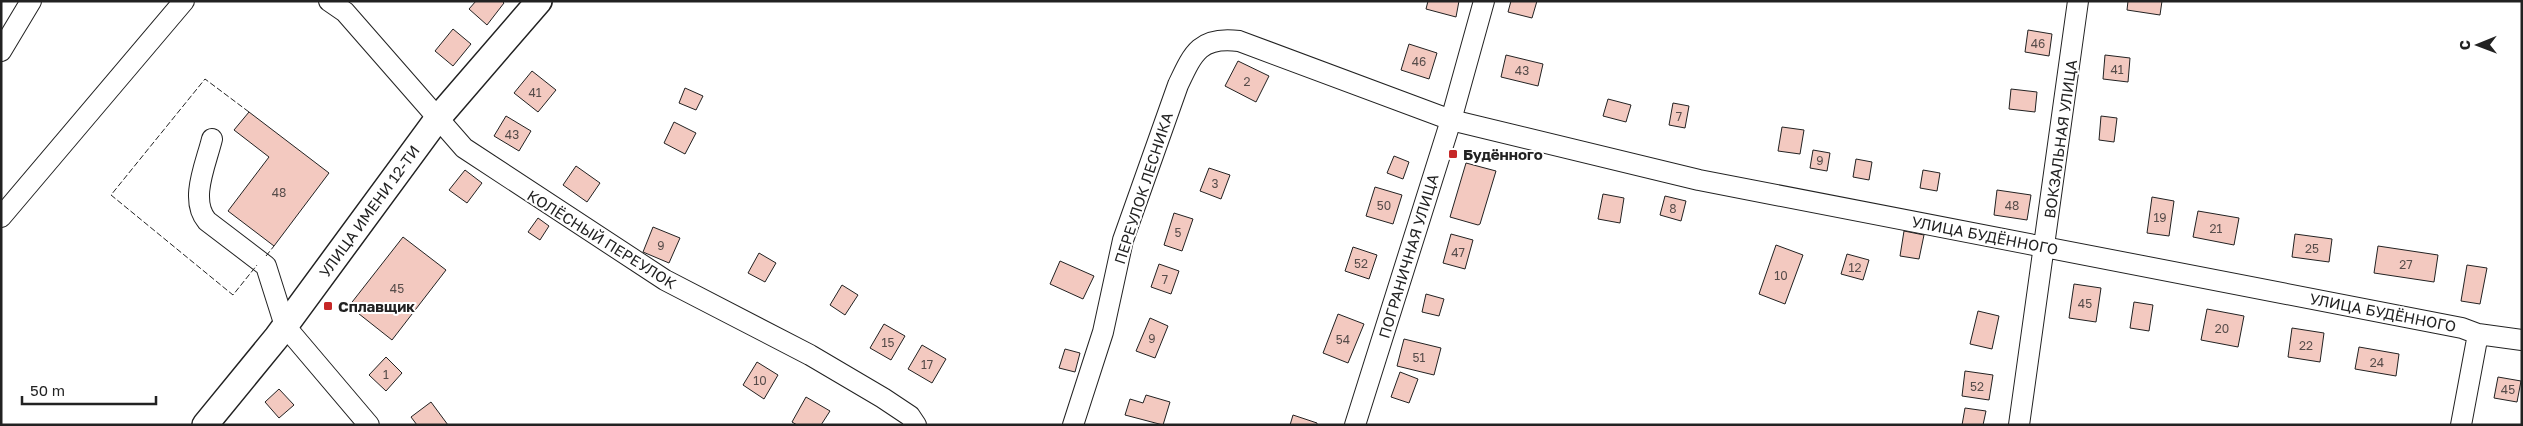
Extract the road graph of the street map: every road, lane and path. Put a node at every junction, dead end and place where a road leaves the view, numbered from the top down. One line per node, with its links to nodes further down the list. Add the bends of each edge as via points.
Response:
1 (31, 1): 8 (street)
2 (184, 1): 12 (street)
3 (329, 1): 9 (street, КОЛЁСНЫЙ ПЕРЕУЛОК, via 345,12)
4 (538, 1): 9 (main road, УЛИЦА ИМЕНИ 12-ТИ)
5 (1484, 1): 10 (street, ПОГРАНИЧНАЯ УЛИЦА)
6 (2078, 1): 13 (street, ВОКЗАЛЬНАЯ УЛИЦА)
7 (1204, 44): 10 (street, УЛИЦА БУДЁННОГО, via 1224,39 1239,41); 20 (street, ПЕРЕУЛОК ЛЕСНИКА, via 1189,61 1178,85 1132,213 1103,332)
8 (1, 51)
9 (438, 118): 14 (main road, УЛИЦА ИМЕНИ 12-ТИ); 19 (street, КОЛЁСНЫЙ ПЕРЕУЛОК, via 464,148 560,213 665,280 810,355 910,416)
10 (1451, 120): 13 (street, УЛИЦА БУДЁННОГО, via 1699,180); 21 (street, ПОГРАНИЧНАЯ УЛИЦА)
11 (212, 139): 14 (street, via 198,200 201,214 266,266)
12 (1, 217)
13 (2046, 246): 15 (street, УЛИЦА БУДЁННОГО, via 2462,328); 22 (street, ВОКЗАЛЬНАЯ УЛИЦА)
14 (285, 326): 17 (main road, УЛИЦА ИМЕНИ 12-ТИ); 18 (street)
15 (2478, 334): 16 (street, УЛИЦА БУДЁННОГО); 23 (street)
16 (2522, 340)
17 (205, 425)
18 (369, 425)
19 (916, 425)
20 (1073, 425)
21 (1355, 425)
22 (2019, 425)
23 (2460, 425)

